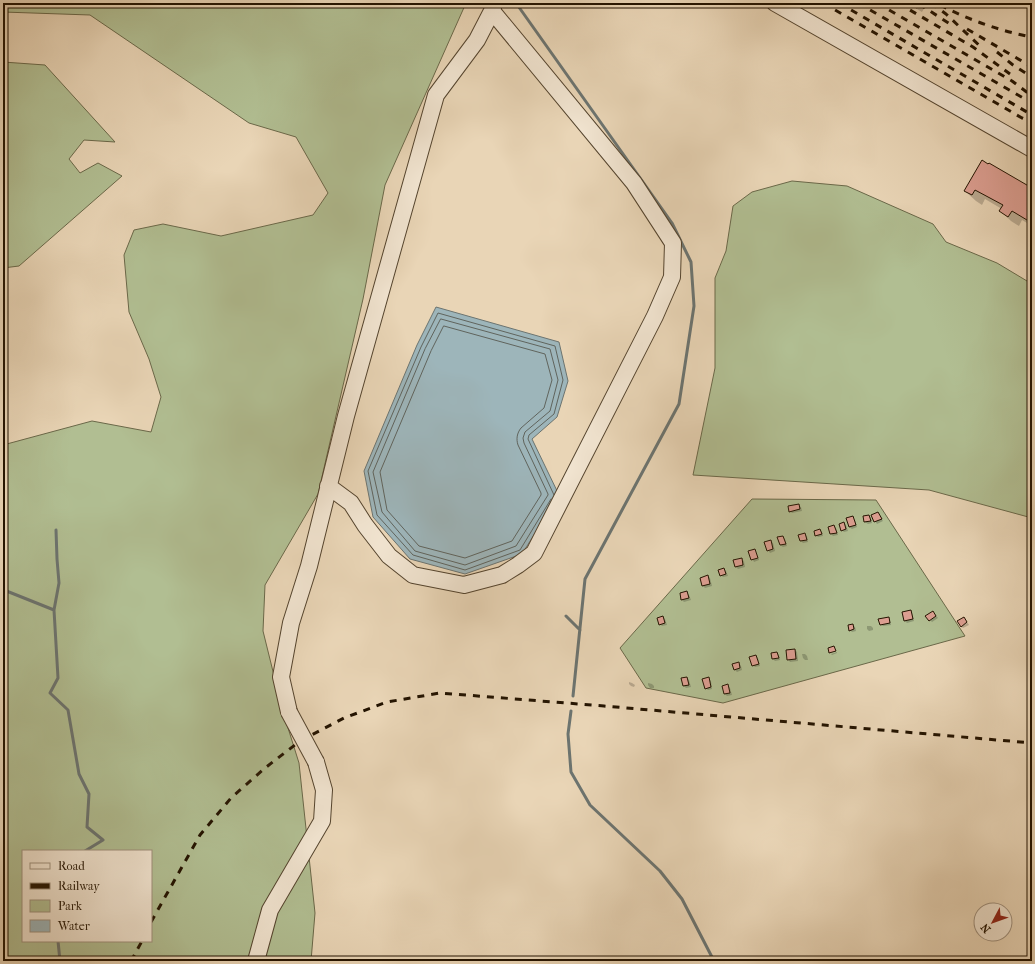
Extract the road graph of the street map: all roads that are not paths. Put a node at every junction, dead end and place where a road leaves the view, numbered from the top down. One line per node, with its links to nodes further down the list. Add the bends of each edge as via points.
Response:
1 (775, 3): 3 (street)
2 (493, 7): 4 (street, via 477,40 436,95); 4 (street, via 634,182 673,243 672,277 655,316 534,553 502,575 464,585 413,575 389,556 351,503)
3 (1032, 149)
4 (328, 486): 5 (street, bridge, via 291,623 281,677 289,712 316,762 324,790 322,821 270,910)
5 (256, 961)

